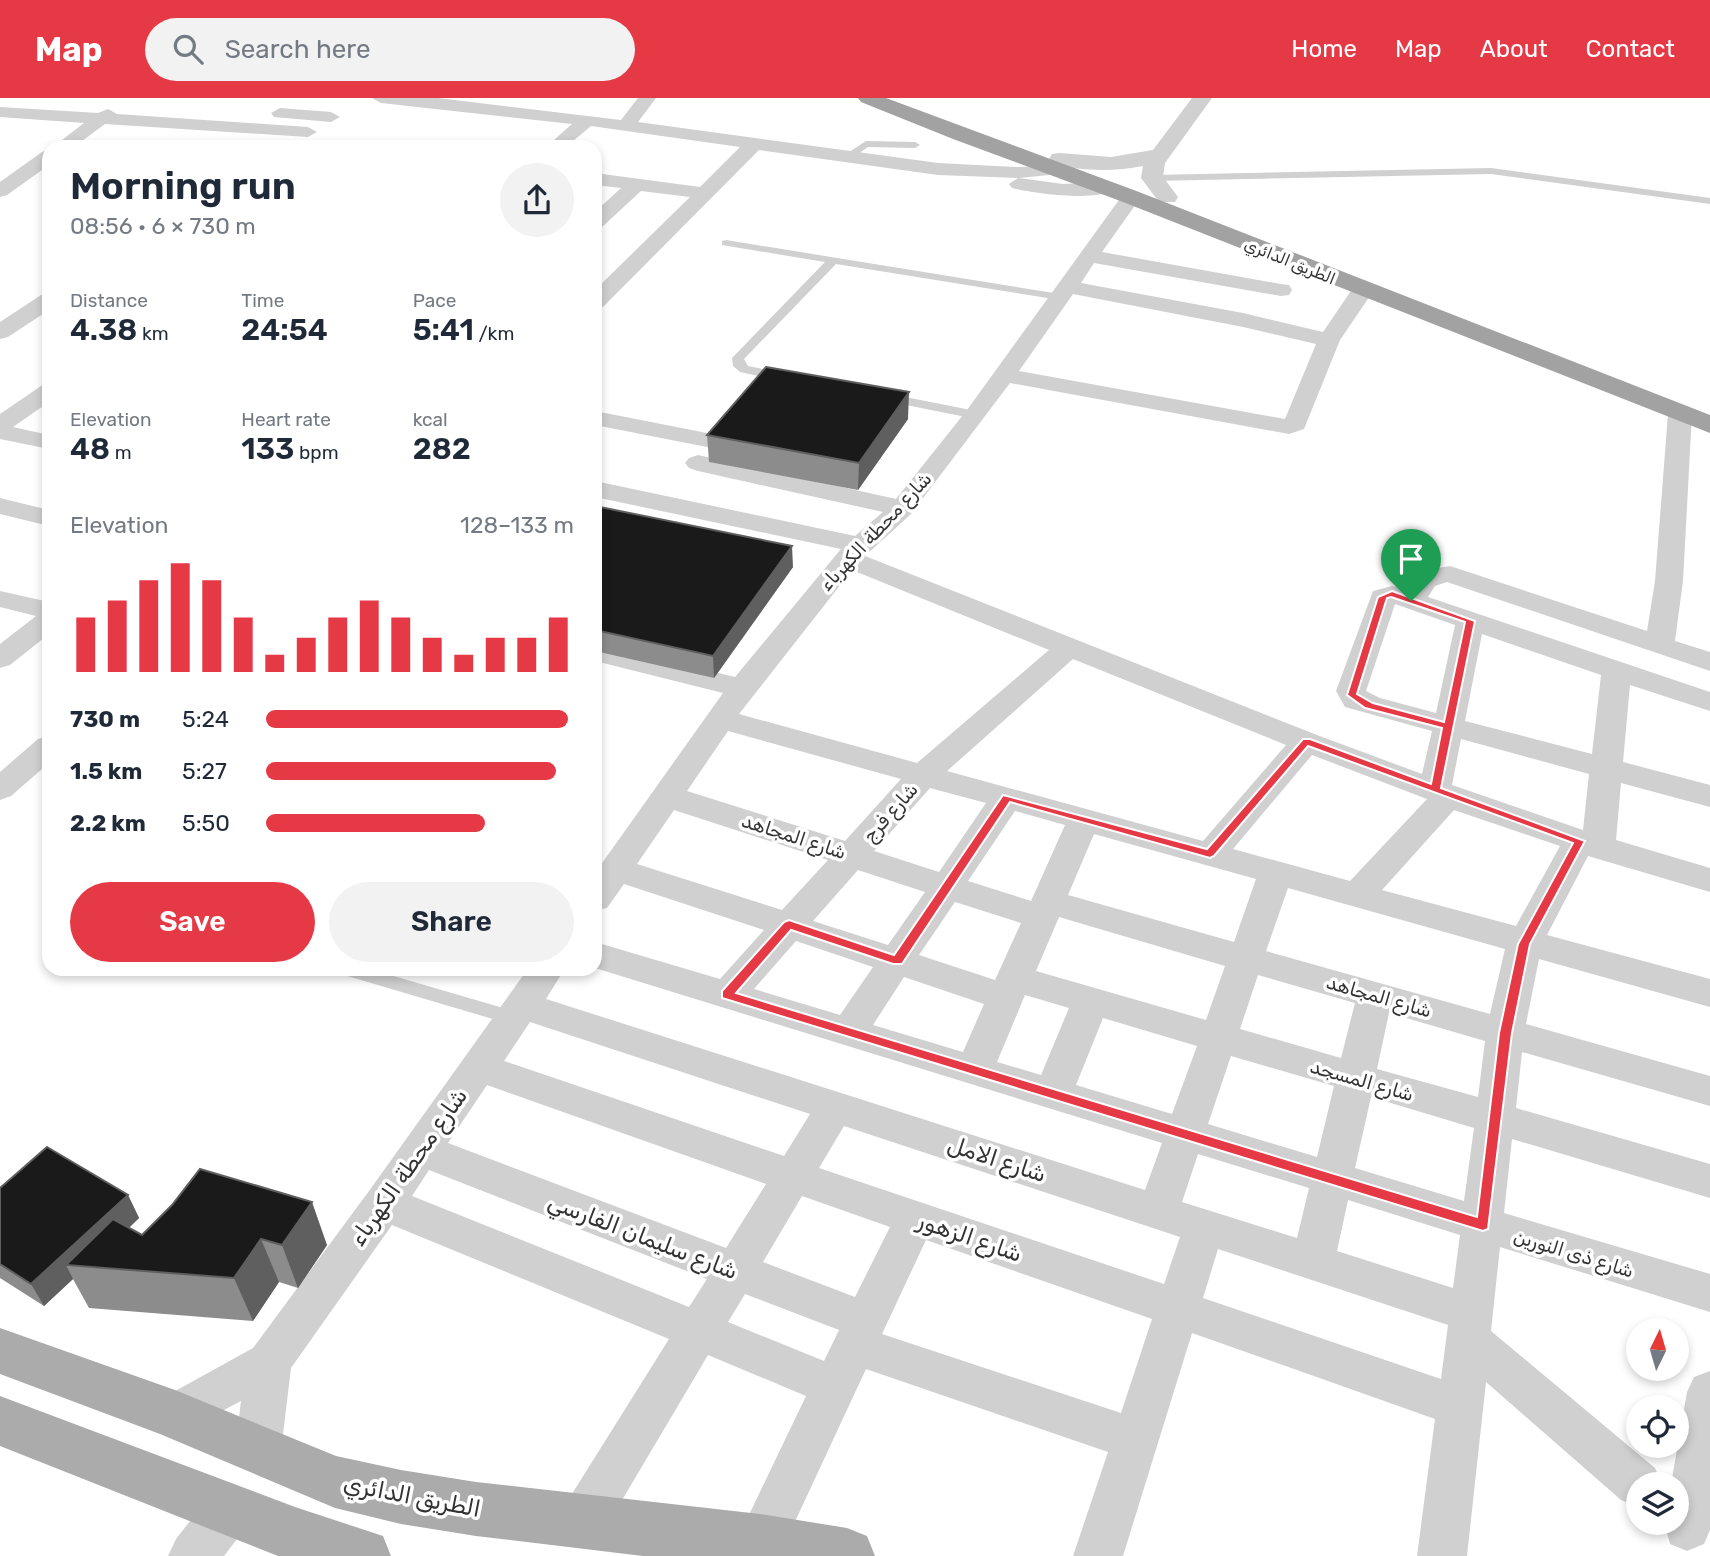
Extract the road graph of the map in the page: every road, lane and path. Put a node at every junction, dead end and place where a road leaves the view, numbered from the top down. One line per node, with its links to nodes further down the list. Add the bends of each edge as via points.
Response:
1 (41, 98): 10 (street)
2 (54, 98): 8 (street)
3 (382, 98): 13 (street)
4 (647, 98): 15 (street)
5 (868, 98): 27 (highway, الطريق الدائري)
6 (905, 98): 27 (highway, الطريق الدائري)
7 (1202, 98): 24 (street)
8 (124, 103): 11 (street); 12 (street)
9 (349, 104): 11 (street)
10 (9, 113): 12 (street); 14 (street)
11 (331, 117): 16 (street)
12 (102, 118): 16 (street); 17 (street)
13 (588, 120): 15 (street); 21 (street)
14 (0, 125)
15 (626, 125): 22 (street)
16 (308, 132): 20 (street)
17 (81, 133): 18 (street); 19 (street)
18 (72, 140)
19 (184, 140)
20 (296, 140)
21 (564, 140)
22 (755, 143): 25 (street); 34 (street)
23 (915, 145): 25 (lane, via 866,144)
24 (1161, 154): 27 (street, via 1115,164); 32 (street, via 1154,163)
25 (849, 156): 28 (street)
26 (42, 161): 33 (street)
27 (1056, 164): 28 (street, via 1015,173); 31 (highway, الطريق الدائري); 32 (highway, الطريق الدائري)
28 (938, 169): 31 (street, via 1050,188)
29 (602, 180): 30 (street)
30 (637, 184): 34 (street); 37 (street)
31 (1104, 188): 35 (highway, الطريق الدائري)
32 (1159, 188): 36 (lane, via 1491,171); 49 (highway, الطريق الدائري)
33 (0, 191)
34 (705, 193): 44 (street)
35 (1131, 197): 39 (street, شارع محطة الكهرباء); 42 (highway, الطريق الدائري)
36 (1710, 201)
37 (602, 216)
38 (726, 243): 40 (lane)
39 (1089, 256): 41 (street); 43 (street, شارع محطة الكهرباء)
40 (833, 261): 43 (lane); 51 (lane, via 738,358 744,369)
41 (1281, 290)
42 (1363, 290): 48 (street); 49 (highway, الطريق الدائري)
43 (1063, 292): 48 (street, via 1242,320); 50 (street, شارع محطة الكهرباء)
44 (602, 295)
45 (0, 311): 46 (street)
46 (39, 314): 47 (street)
47 (0, 332)
48 (1329, 341): 50 (street, via 1295,424 1289,427)
49 (1567, 360): 54 (highway, الطريق الدائري); 55 (highway, الطريق الدائري)
50 (1004, 375): 56 (street, شارع محطة الكهرباء)
51 (791, 379)
52 (871, 394): 56 (lane)
53 (42, 396): 58 (street)
54 (1710, 405)
55 (1680, 414): 59 (highway, الطريق الدائري); 74 (street)
56 (975, 415): 66 (street, شارع محطة الكهرباء)
57 (602, 419): 62 (street, via 725,433)
58 (0, 425)
59 (1710, 425)
60 (0, 432): 61 (street)
61 (42, 441)
62 (698, 463): 64 (street); 66 (street)
63 (602, 491): 64 (street)
64 (663, 504): 68 (street)
65 (0, 506): 67 (street)
66 (902, 508): 68 (street, شارع محطة الكهرباء)
67 (42, 516)
68 (853, 551): 75 (street); 80 (street, شارع محطة الكهرباء)
69 (0, 599): 71 (street)
70 (1411, 601): 72 (street); 74 (street, via 1424,578 1450,574); 83 (street, via 1392,594 1383,597 1352,695 1369,705)
71 (42, 609)
72 (1470, 621): 79 (street); 83 (street)
73 (42, 626): 77 (street)
74 (1660, 645): 78 (street)
75 (1071, 646): 84 (street); 87 (street, شارع فرج)
76 (602, 654): 80 (street)
77 (0, 659)
78 (1710, 662)
79 (1616, 670): 81 (street); 86 (street)
80 (742, 688): 82 (street, شارع محطة الكهرباء)
81 (1710, 702)
82 (721, 719): 87 (street); 90 (street, شارع محطة الكهرباء)
83 (1448, 726): 86 (street); 89 (street)
84 (1306, 742): 89 (street); 95 (street)
85 (42, 752): 88 (street)
86 (1604, 768): 91 (street); 94 (street)
87 (924, 775): 92 (street); 96 (street, شارع فرج)
88 (0, 789)
89 (1442, 792): 94 (street); 102 (street)
90 (667, 796): 96 (street, شارع المجاهد); 97 (street, شارع محطة الكهرباء)
91 (1710, 796)
92 (1007, 798): 93 (street); 100 (street)
93 (1083, 819): 95 (street); 103 (street)
94 (1588, 844): 99 (street); 105 (street)
95 (1210, 854): 98 (street)
96 (851, 855): 100 (street, شارع المجاهد); 104 (street, شارع فرج)
97 (616, 869): 101 (street, شارع محطة الكهرباء); 104 (street, شارع المسجد)
98 (1276, 872): 102 (street); 107 (street)
99 (1710, 880)
100 (947, 886): 103 (street, شارع المجاهد); 108 (street)
101 (602, 889)
102 (1357, 895): 105 (street)
103 (1044, 909): 107 (street, شارع المجاهد); 111 (street)
104 (789, 925): 108 (street, شارع المسجد); 113 (street, شارع فرج)
105 (1524, 944): 112 (street); 118 (street)
106 (602, 957): 113 (street, شارع ذى النورين)
107 (1246, 958): 114 (street, شارع المجاهد); 119 (street)
108 (897, 961): 111 (street, شارع المسجد); 117 (street)
109 (375, 976): 116 (lane)
110 (542, 976): 116 (street, شارع محطة الكهرباء)
111 (1010, 988): 115 (street, شارع المسجد); 121 (street)
112 (1710, 993)
113 (727, 995): 117 (street, شارع ذى النورين)
114 (1374, 995): 118 (street, شارع المجاهد); 122 (street)
115 (1091, 1000): 119 (street, شارع المسجد); 124 (street)
116 (517, 1012): 120 (street, شارع محطة الكهرباء); 125 (street, شارع الامل)
117 (848, 1032): 121 (street, شارع ذى النورين)
118 (1505, 1033): 123 (street, شارع المجاهد); 126 (street)
119 (1218, 1038): 122 (street, شارع المسجد); 127 (street)
120 (478, 1067): 128 (street, شارع محطة الكهرباء); 129 (street, شارع الزهور)
121 (974, 1070): 124 (street, شارع ذى النورين)
122 (1355, 1077): 126 (street, شارع المسجد); 130 (street)
123 (1710, 1091)
124 (1053, 1094): 127 (street, شارع ذى النورين)
125 (835, 1107): 129 (street); 133 (street, شارع الامل)
126 (1496, 1119): 131 (street, شارع المسجد); 135 (street)
127 (1184, 1134): 130 (street, شارع ذى النورين); 133 (street)
128 (421, 1150): 132 (street, شارع محطة الكهرباء); 138 (street, شارع سليمان الفارسي)
129 (793, 1176): 134 (street, شارع الزهور); 138 (street)
130 (1332, 1178): 135 (street, شارع ذى النورين); 137 (street)
131 (1710, 1181)
132 (384, 1203): 142 (street); 145 (street, شارع محطة الكهرباء)
133 (1158, 1211): 136 (street, شارع الامل)
134 (915, 1218): 140 (street, شارع الزهور); 143 (street)
135 (1483, 1225): 139 (street, شارع ذى النورين); 141 (street)
136 (1204, 1226): 137 (street, شارع الامل); 140 (street)
137 (1313, 1261): 141 (street, شارع الامل)
138 (736, 1271): 142 (street); 143 (street, شارع سليمان الفارسي)
139 (1710, 1293)
140 (1178, 1309): 148 (street, شارع الزهور); 151 (street)
141 (1471, 1327): 148 (street); 153 (street)
142 (699, 1331): 146 (street); 155 (street)
143 (860, 1333): 146 (street); 151 (street, شارع سليمان الفارسي)
144 (0, 1350): 149 (main road, الطريق الدائري)
145 (269, 1362): 149 (street, شارع محطة الكهرباء); 152 (street, شارع محطة الكهرباء)
146 (834, 1386): 157 (street)
147 (1710, 1392): 156 (street)
148 (1462, 1407): 162 (street)
149 (175, 1415): 152 (main road, الطريق الدائري)
150 (2, 1424): 154 (main road)
151 (1135, 1440): 161 (street)
152 (258, 1451): 155 (main road, الطريق الدائري, via 335,1482 401,1497)
153 (1626, 1473)
154 (230, 1509): 158 (street); 159 (main road)
155 (582, 1522): 157 (main road, الطريق الدائري)
156 (1691, 1530)
157 (760, 1542): 160 (main road, الطريق الدائري)
158 (193, 1556)
159 (363, 1556)
160 (847, 1556)
161 (1098, 1556)
162 (1442, 1556)

